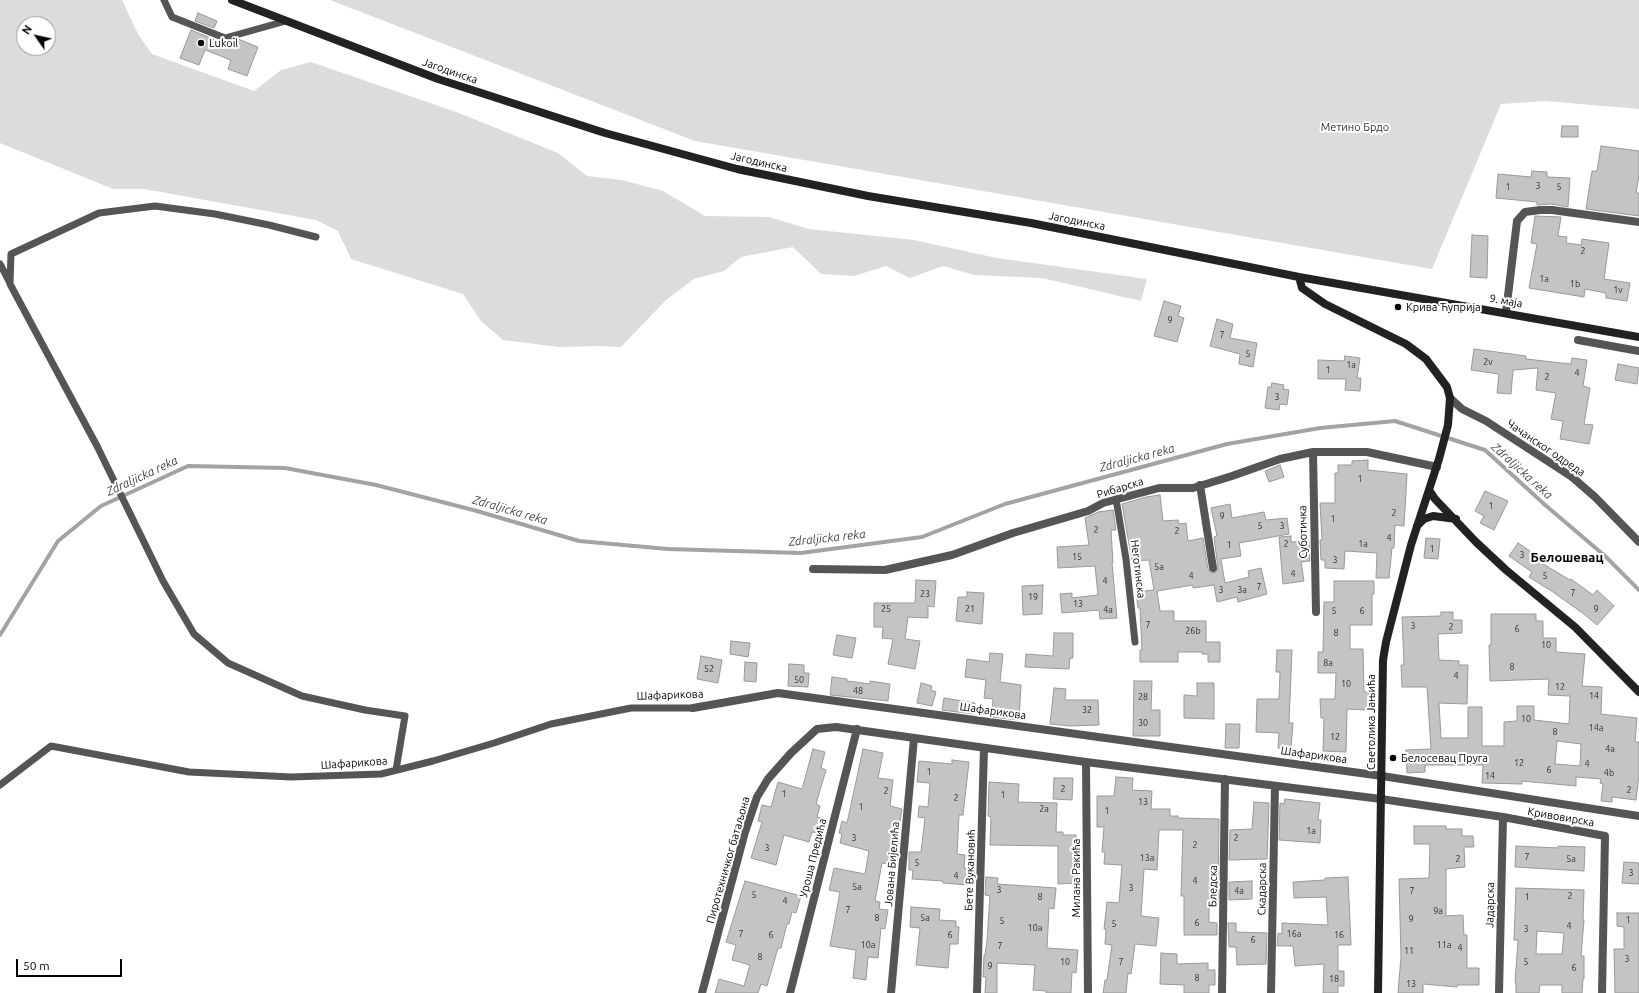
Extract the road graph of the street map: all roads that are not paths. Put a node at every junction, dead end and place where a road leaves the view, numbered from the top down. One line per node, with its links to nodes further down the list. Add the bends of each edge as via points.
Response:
1 (164, 0): 3 (lane, via 172,17 225,38)
2 (232, 0): 3 (main road, Јагодинска)
3 (286, 20): 7 (main road, Јагодинска, via 438,79 605,133 731,167 801,183 1031,223)
4 (1639, 222): 9 (street, via 1552,210 1525,212 1517,221)
5 (316, 237): 8 (lane, via 215,214 155,206 98,213 11,254)
6 (0, 264): 8 (lane)
7 (1299, 277): 9 (main road, 9. маја); 13 (main road, via 1302,288 1325,304 1406,344 1426,359 1447,387)
8 (10, 284): 33 (lane, via 97,446 163,581 194,634 228,664 302,696 405,716)
9 (1506, 312): 10 (main road, 9. маја)
10 (1639, 337)
11 (1578, 340): 12 (street)
12 (1639, 350)
13 (1450, 398): 15 (main road, Светолика Јањића, via 1448,425); 21 (street, Чачанског одреда, via 1462,409 1486,421 1572,477)
14 (1313, 452): 15 (street, Рибарска, via 1368,452); 16 (street, Рибарска, via 1280,459); 24 (street, Суботичка)
15 (1438, 463): 17 (main road, Светолика Јањића)
16 (1200, 485): 18 (street, Рибарска, via 1193,488 1159,488); 22 (street)
17 (1429, 490): 19 (main road); 20 (main road, Светолика Јањића)
18 (1116, 499): 23 (street, Рибарска, via 1088,511 952,554 885,570); 25 (lane, Неготинска, via 1126,559)
19 (1456, 520): 20 (main road, via 1433,516 1424,519); 26 (main road, via 1506,570 1575,627)
20 (1416, 527): 34 (main road, Светолика Јањића, via 1383,660)
21 (1639, 542)
22 (1212, 568)
23 (813, 569)
24 (1316, 612)
25 (1135, 642)
26 (1639, 692)
27 (692, 708): 33 (lane, Шафарикова, via 632,708 551,724); 34 (street, Шафарикова, via 778,693)
28 (817, 729): 29 (street, Кривовирска); 41 (street, Пиротехничког батаљона, via 768,779 757,797 745,832)
29 (857, 729): 30 (street, Кривовирска); 42 (street, Уроша Предића)
30 (914, 738): 31 (street, Кривовирска); 43 (street, Јована Бијелића)
31 (984, 748): 32 (street, Кривовирска); 44 (street, Бете Вукановић)
32 (1086, 762): 35 (street, Кривовирска); 45 (street, Милана Ракића)
33 (396, 770): 36 (lane, Шафарикова, via 381,774 291,777 189,772 51,746)
34 (1382, 776): 38 (main road, Светолика Јањића); 39 (street, Шафарикова)
35 (1226, 779): 37 (street, Кривовирска); 46 (street, Бледска)
36 (0, 785)
37 (1275, 786): 38 (street, Кривовирска); 47 (street, Скадарска)
38 (1381, 799): 40 (street, Кривовирска); 48 (main road, Светолика Јањића)
39 (1639, 816)
40 (1503, 818): 49 (street, Јадарска); 50 (street, Кривовирска, via 1605,836)
41 (702, 993)
42 (790, 993)
43 (891, 993)
44 (977, 993)
45 (1088, 993)
46 (1222, 993)
47 (1271, 993)
48 (1378, 993)
49 (1499, 993)
50 (1602, 993)

